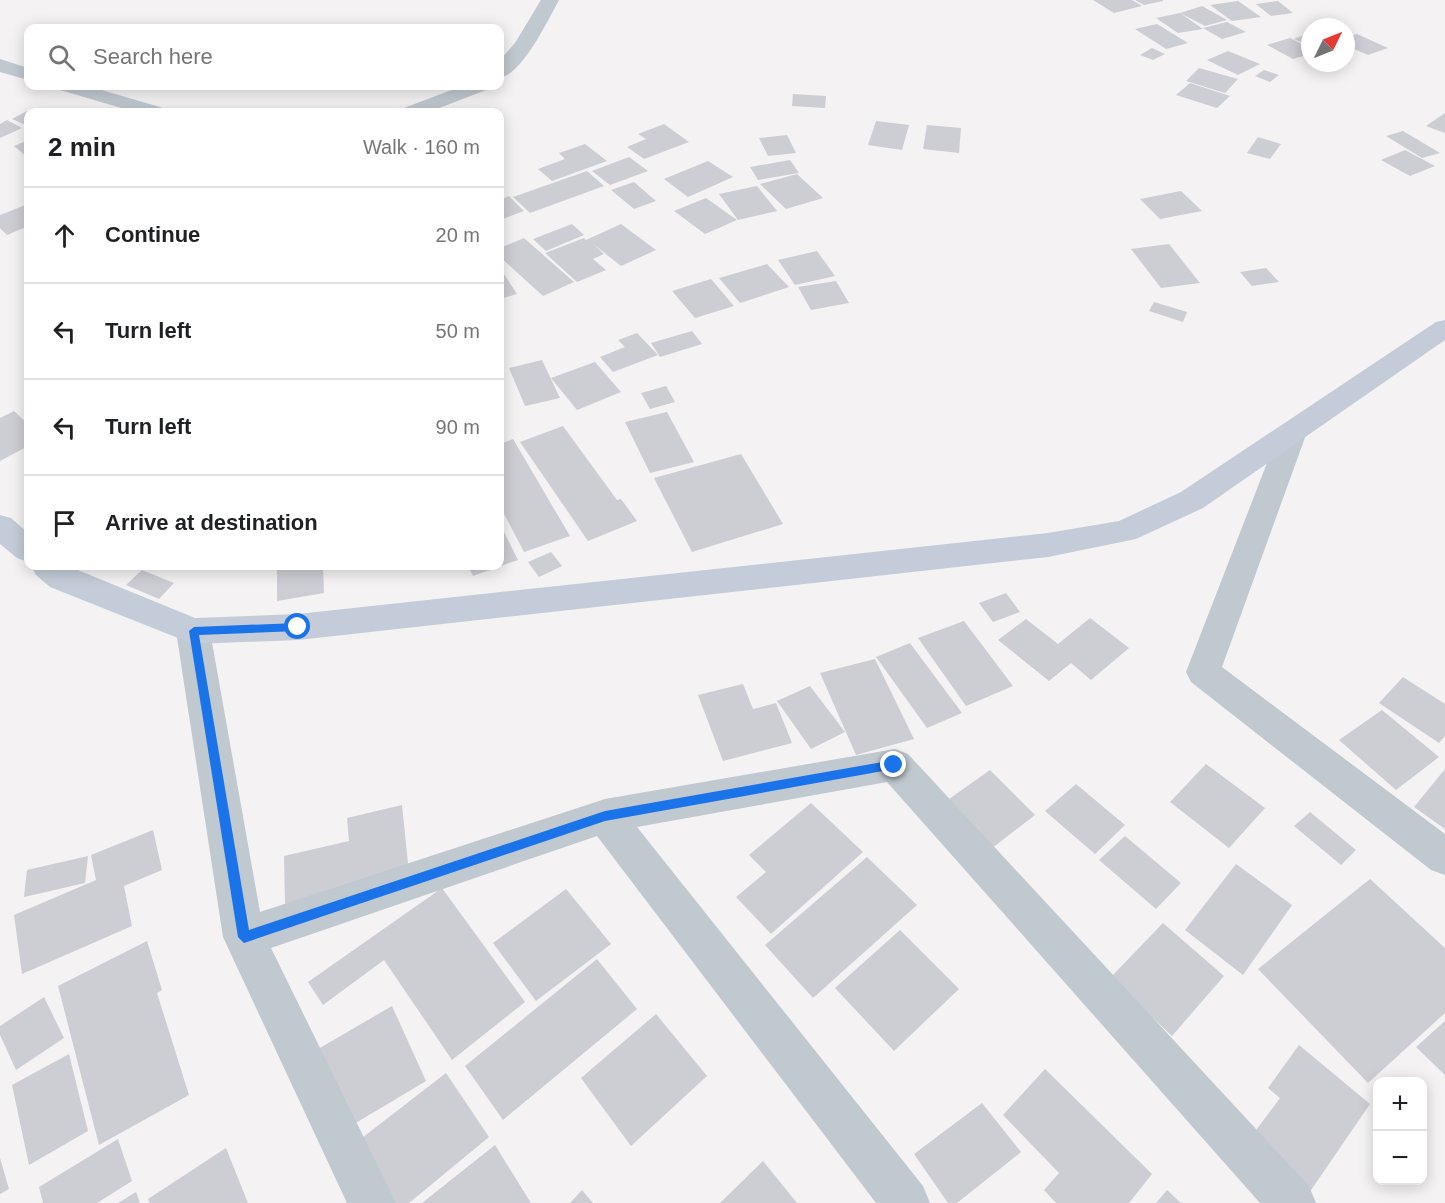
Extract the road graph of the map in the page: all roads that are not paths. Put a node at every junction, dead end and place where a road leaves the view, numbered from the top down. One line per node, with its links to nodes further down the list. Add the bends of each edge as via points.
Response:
1 (550, 0): 3 (street, via 523,46)
2 (0, 65): 4 (street)
3 (504, 67)
4 (24, 73)
5 (81, 90): 7 (street)
6 (469, 90): 8 (street)
7 (142, 108)
8 (421, 108)
9 (1445, 328): 10 (street)
10 (1293, 432): 14 (street, via 1192,500 1125,531 1048,545 298,627); 16 (street, via 1203,672)
11 (0, 526): 12 (street)
12 (24, 547)
13 (60, 570): 14 (street)
14 (194, 631): 17 (street)
15 (605, 816): 17 (street); 18 (street); 20 (street, via 894,765)
16 (1445, 857)
17 (244, 937): 19 (street)
18 (900, 1200)
19 (372, 1203)
20 (1292, 1203)

